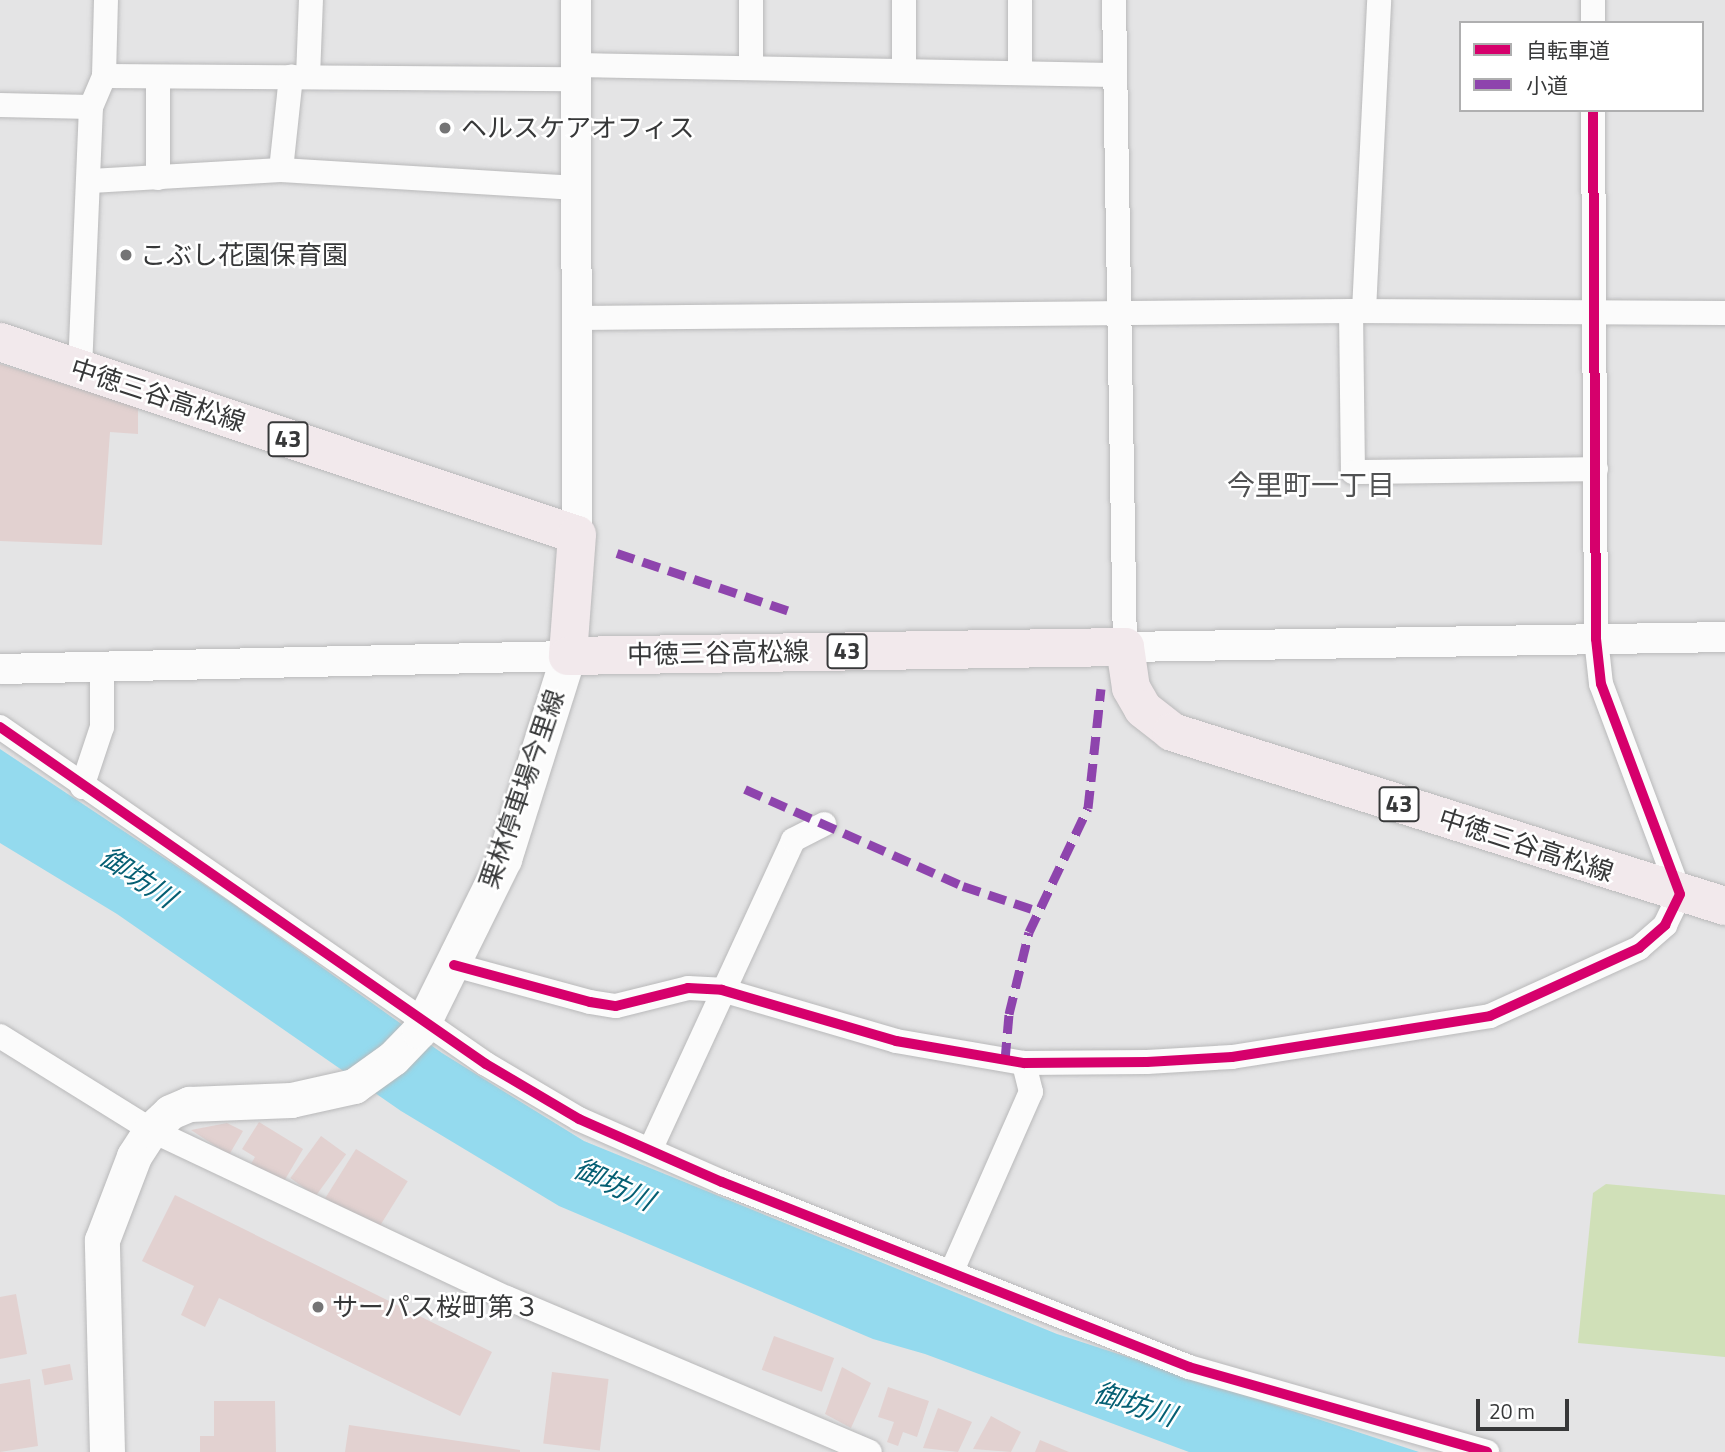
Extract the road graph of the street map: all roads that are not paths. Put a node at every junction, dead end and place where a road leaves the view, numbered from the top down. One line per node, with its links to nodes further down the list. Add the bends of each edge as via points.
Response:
1 (106, 0): 17 (street)
2 (311, 0): 19 (street)
3 (576, 0): 14 (street)
4 (751, 0): 12 (street)
5 (904, 0): 13 (street)
6 (1020, 0): 15 (street)
7 (1114, 0): 16 (street)
8 (1379, 0): 27 (street)
9 (1582, 0): 10 (street)
10 (1593, 0): 11 (street)
11 (1593, 21)
12 (751, 68): 13 (street); 14 (street)
13 (904, 71): 15 (street)
14 (576, 72): 19 (street); 26 (street)
15 (1020, 74): 16 (street)
16 (1115, 75): 30 (street)
17 (104, 76): 18 (street); 21 (street)
18 (158, 77): 19 (street); 24 (street)
19 (299, 77): 23 (street)
20 (0, 105): 21 (street)
21 (91, 107): 25 (street)
22 (1593, 112): 28 (street)
23 (281, 170): 24 (street); 26 (street)
24 (158, 178): 25 (street)
25 (91, 181): 33 (street)
26 (576, 188): 31 (street)
27 (1358, 311): 28 (street); 30 (street); 34 (street, via 1353,472)
28 (1593, 313): 29 (street); 34 (street)
29 (1725, 313)
30 (1118, 316): 31 (street); 38 (street)
31 (578, 318): 35 (street)
32 (0, 342): 33 (main road, 中徳三谷高松線 / 43)
33 (80, 369): 35 (main road, 中徳三谷高松線 / 43)
34 (1596, 469): 37 (street)
35 (577, 535): 39 (main road)
36 (1725, 637): 37 (street)
37 (1596, 639): 38 (street); 45 (street, via 1601,684)
38 (1125, 647): 39 (main road, 中徳三谷高松線 / 43); 45 (main road, 中徳三谷高松線 / 43, via 1131,688 1143,709 1172,732)
39 (568, 656): 40 (street); 47 (main road, 栗林停車場今里線, via 504,859)
40 (102, 667): 41 (street); 43 (street, via 102,727)
41 (0, 669)
42 (0, 727): 43 (street)
43 (82, 787): 49 (street)
44 (824, 824): 48 (street, via 793,840)
45 (1680, 894): 46 (main road, 中徳三谷高松線 / 43); 51 (street, via 1665,925 1639,948 1490,1016 1232,1057)
46 (1725, 906)
47 (454, 965): 48 (street, via 616,1006 688,988); 49 (main road, 栗林停車場今里線)
48 (722, 990): 51 (street, via 896,1041); 53 (street)
49 (421, 1026): 52 (main road, 栗林停車場今里線, via 354,1086 291,1100 189,1104 170,1112); 53 (street, via 579,1119)
50 (0, 1036): 52 (street)
51 (1024, 1063): 54 (street, via 1031,1092)
52 (151, 1130): 55 (main road, 栗林停車場今里線, via 117,1191 102,1240); 56 (street, via 507,1298)
53 (651, 1148): 54 (street)
54 (951, 1273): 57 (street, via 1189,1367)
55 (107, 1452)
56 (870, 1452)
57 (1487, 1452)

